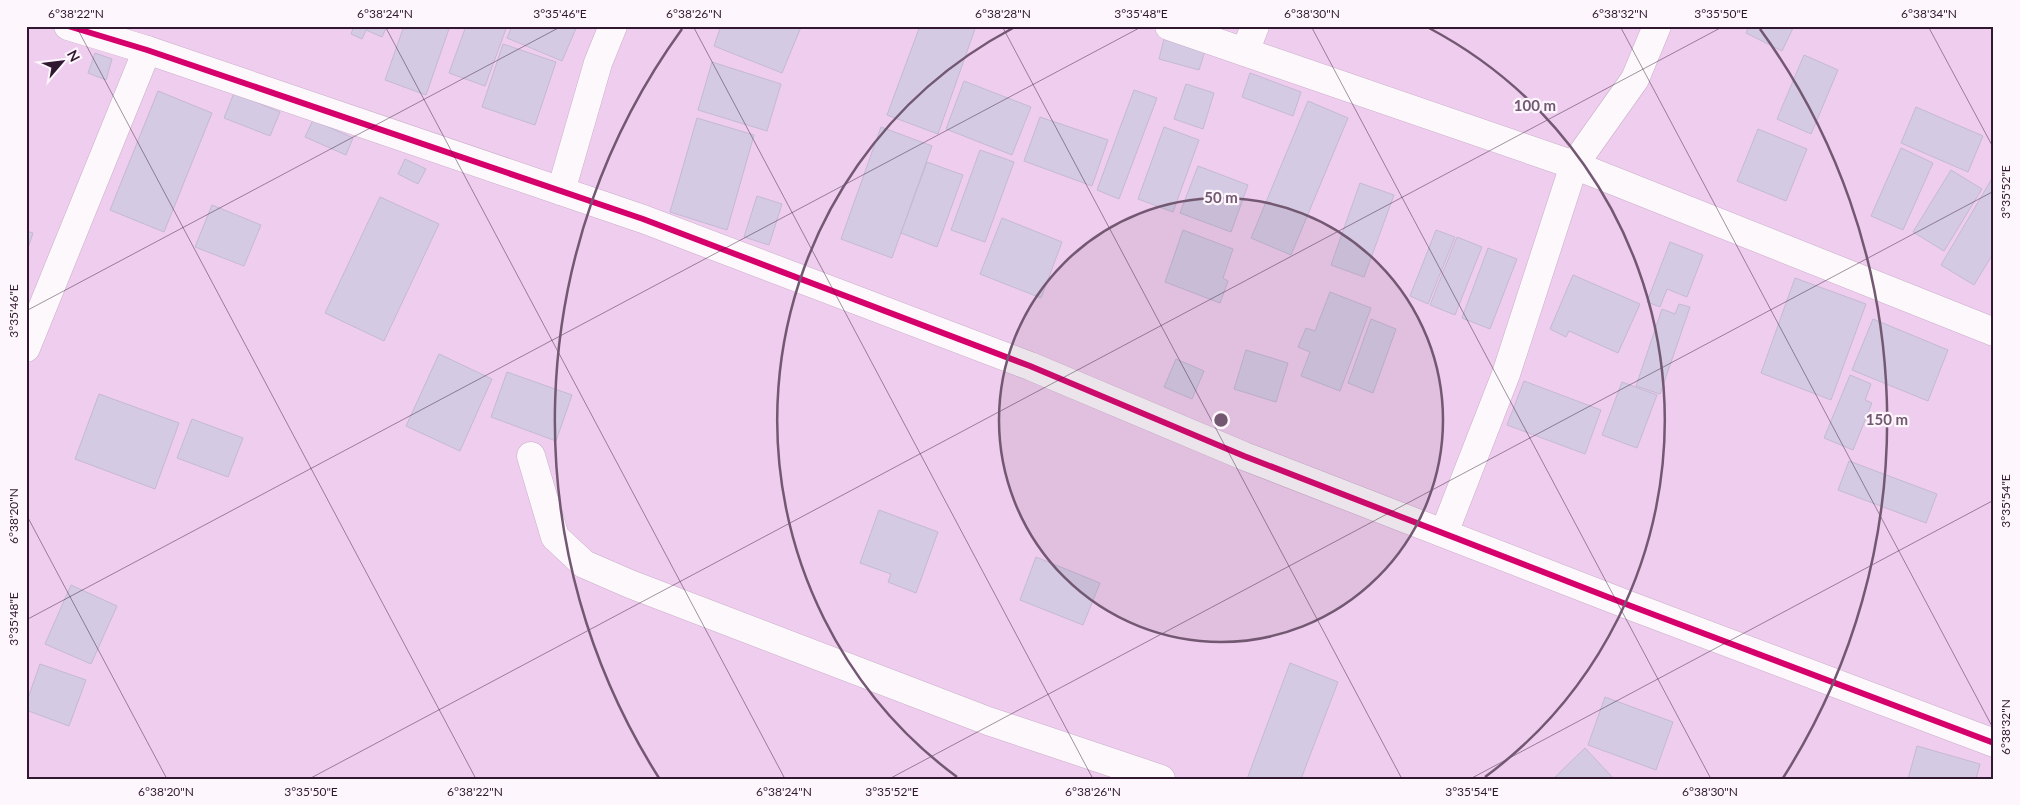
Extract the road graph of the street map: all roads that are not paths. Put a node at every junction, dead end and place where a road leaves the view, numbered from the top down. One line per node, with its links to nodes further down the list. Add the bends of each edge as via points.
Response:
1 (68, 26): 6 (street)
2 (613, 26): 9 (street, via 598,63)
3 (1169, 26): 7 (street)
4 (1255, 26): 7 (street)
5 (1657, 26): 8 (street, via 1635,78)
6 (147, 50): 9 (street); 11 (street)
7 (1245, 52): 8 (street)
8 (1574, 165): 10 (street); 13 (street, via 1506,374)
9 (561, 191): 13 (street, via 1030,366 1244,456)
10 (1994, 332)
11 (26, 348)
12 (530, 456): 15 (street, via 555,537 584,564 988,721)
13 (1444, 533): 14 (street)
14 (1994, 743)
15 (1161, 779)

